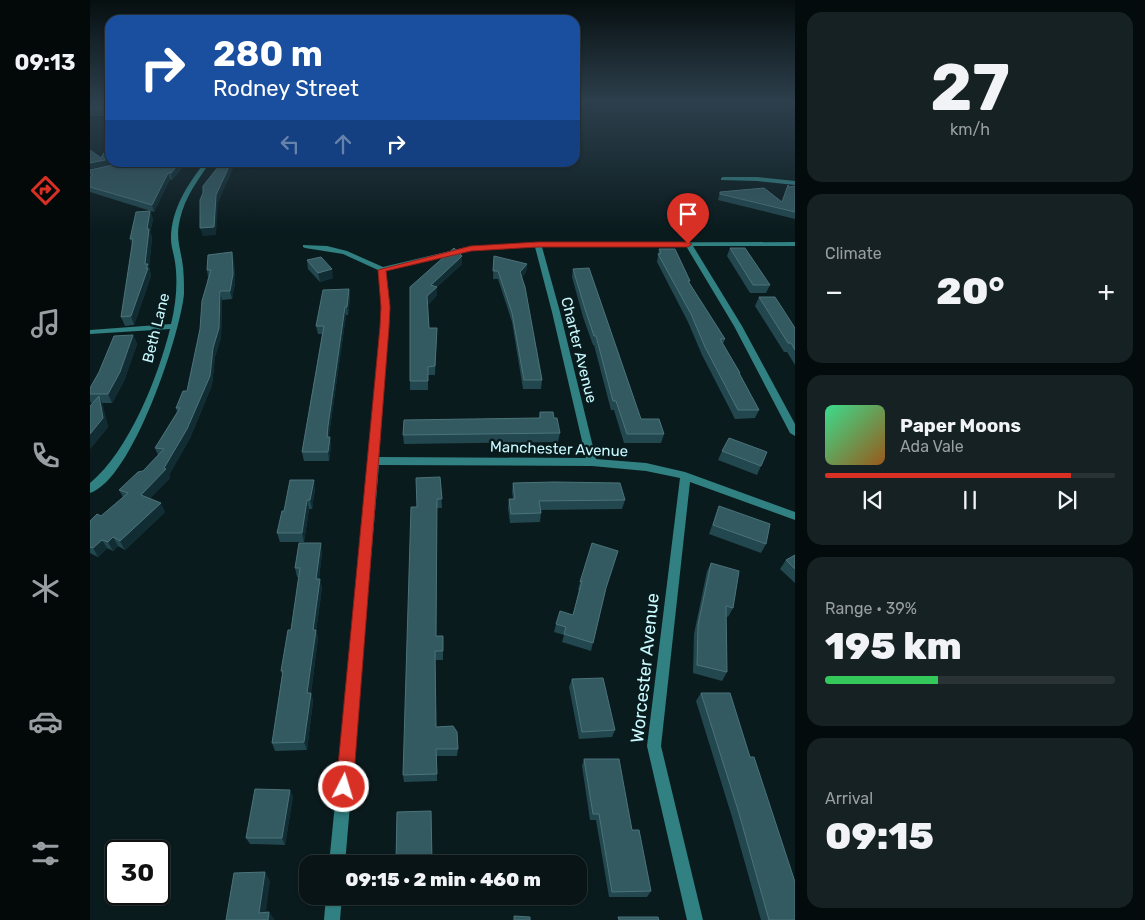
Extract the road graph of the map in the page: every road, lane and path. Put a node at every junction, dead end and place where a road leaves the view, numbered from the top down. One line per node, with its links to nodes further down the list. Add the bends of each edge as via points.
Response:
1 (204, 167): 9 (street, Beth Lane, via 179,206 174,242 179,262 180,294)
2 (723, 179): 3 (street)
3 (795, 183)
4 (688, 244): 5 (street); 6 (street); 11 (street, via 738,326)
5 (795, 244)
6 (538, 245): 8 (street, via 471,248); 13 (street, Charter Avenue)
7 (305, 246): 8 (street, via 352,253)
8 (382, 270): 12 (street, via 386,307)
9 (174, 326): 10 (street); 15 (street, Beth Lane, via 135,432 107,474)
10 (90, 332)
11 (795, 434)
12 (374, 461): 13 (street, Manchester Avenue); 17 (street)
13 (592, 462): 14 (street, Manchester Avenue, via 646,467)
14 (685, 476): 16 (street, Manchester Avenue); 20 (street, Worcester Avenue, via 654,746)
15 (90, 489)
16 (795, 516)
17 (338, 855)
18 (333, 905): 19 (street)
19 (332, 920)
20 (695, 920)

